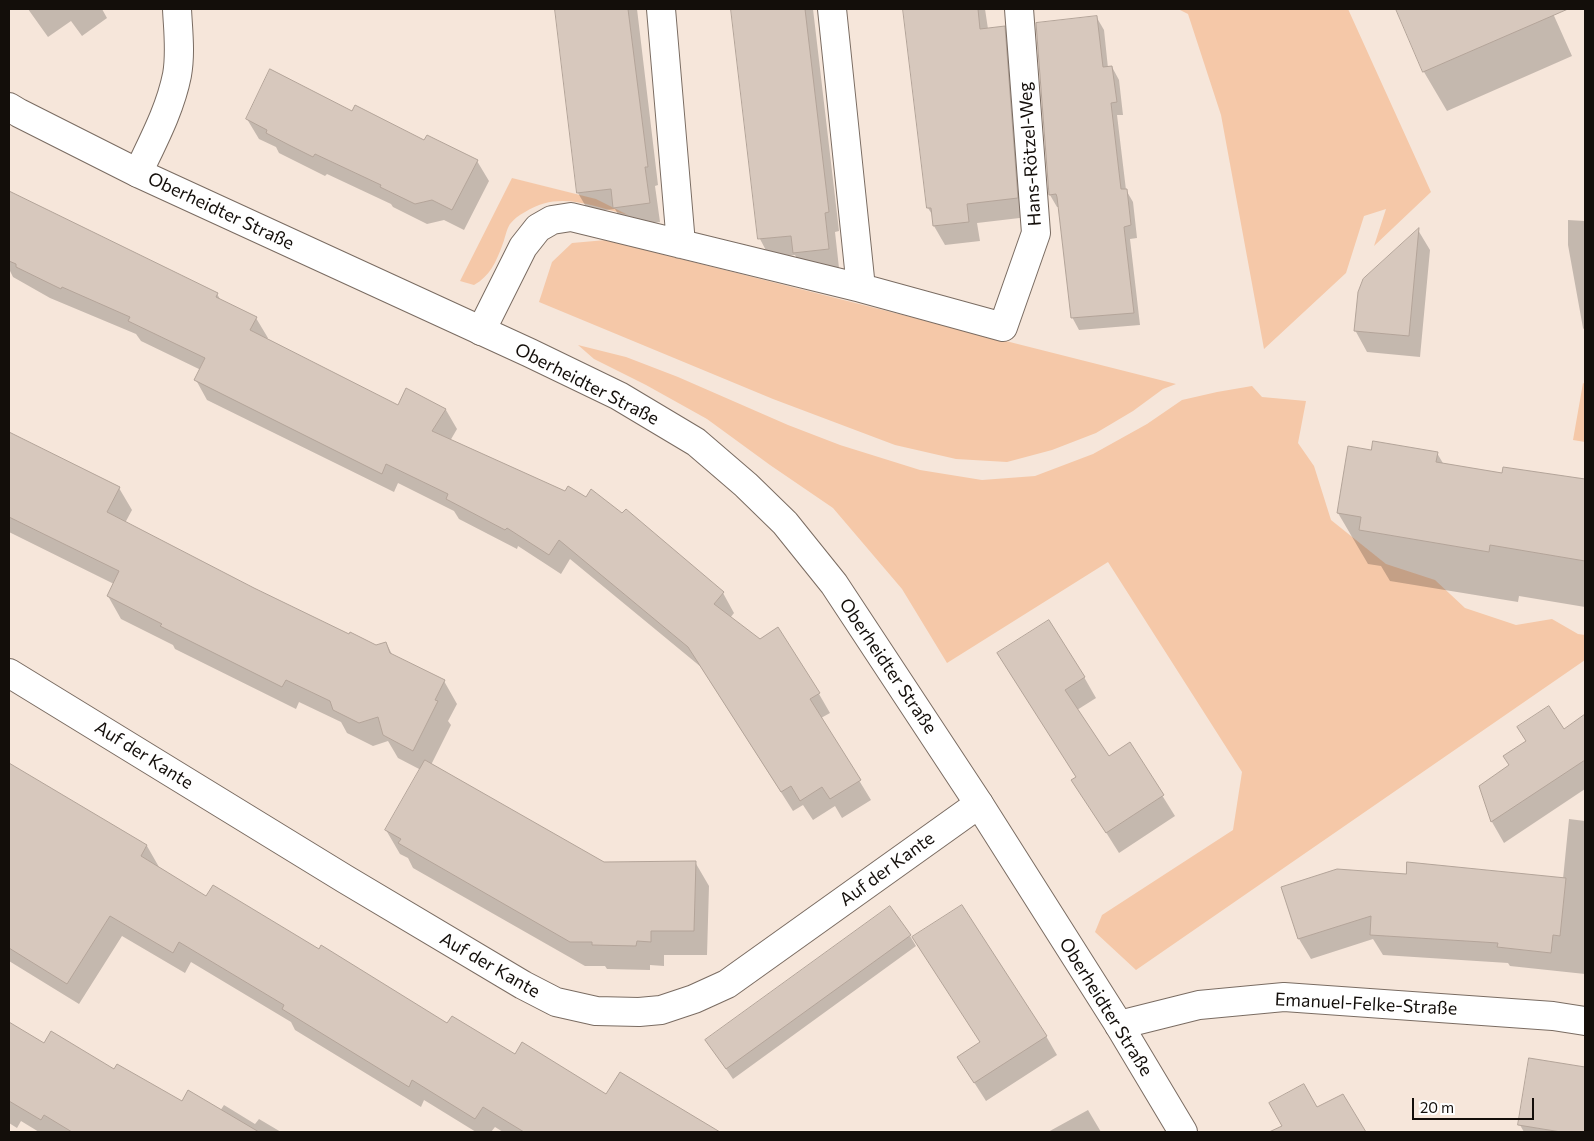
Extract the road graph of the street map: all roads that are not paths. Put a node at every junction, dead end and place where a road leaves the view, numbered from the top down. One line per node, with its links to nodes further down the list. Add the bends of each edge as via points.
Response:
1 (177, 9): 6 (street, via 177,74 160,128)
2 (661, 9): 7 (street)
3 (832, 9): 8 (street)
4 (1019, 9): 8 (street, Hans-Rötzel-Weg, via 1036,233 1003,327)
5 (9, 107): 6 (street, Oberheidter Straße)
6 (138, 173): 9 (street, Oberheidter Straße)
7 (682, 244): 8 (street, Hans-Rötzel-Weg); 9 (street, Hans-Rötzel-Weg, via 571,217 552,220 538,228 523,247)
8 (862, 288)
9 (481, 331): 11 (street, Oberheidter Straße, via 619,396 696,442 746,484 785,523 834,584)
10 (9, 673): 11 (street, Auf der Kante, via 523,985 556,1002 596,1011 661,1010 727,984)
11 (979, 804): 13 (street, Oberheidter Straße)
12 (1585, 1021): 13 (street, Emanuel-Felke-Straße, via 1284,996 1199,1006)
13 (1119, 1025): 14 (street, Oberheidter Straße)
14 (1183, 1132)

